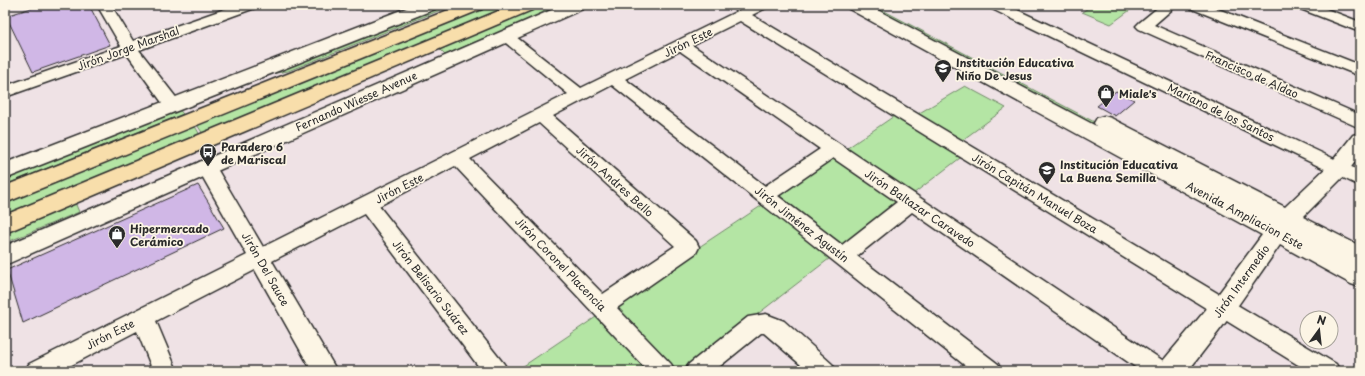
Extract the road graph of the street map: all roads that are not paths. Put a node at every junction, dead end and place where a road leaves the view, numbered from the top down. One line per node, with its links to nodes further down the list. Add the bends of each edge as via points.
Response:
1 (104, 5): 19 (street)
2 (250, 5): 14 (street, Jirón Jorge Marshal)
3 (476, 5): 34 (main road)
4 (528, 5): 38 (main road, Fernando Wiesse Avenue)
5 (577, 5): 17 (main road, Fernando Wiesse Avenue)
6 (761, 5): 15 (street, Jirón Este)
7 (855, 5): 39 (main road, Avenida Ampliacion Este)
8 (880, 5): 39 (main road, Avenida Ampliacion Este)
9 (995, 5): 31 (street, Mariano de los Santos)
10 (1170, 5): 26 (street, Francisco de Aldao, via 1144,26)
11 (1195, 5): 20 (street)
12 (1304, 5): 16 (street)
13 (424, 6): 24 (main road)
14 (214, 11): 19 (street, Jirón Jorge Marshal)
15 (741, 15): 18 (street, Jirón Este); 46 (street, Jirón Capitán Manuel Boza)
16 (1360, 26)
17 (506, 36): 23 (street); 30 (main road, Fernando Wiesse Avenue)
18 (681, 45): 21 (street, Jirón Este); 28 (street, Jirón Baltazar Caravedo)
19 (130, 48): 22 (street, Jirón Jorge Marshal); 24 (street)
20 (1360, 71)
21 (613, 78): 23 (street, Jirón Este); 35 (street, Jirón Jiménez Agustín)
22 (5, 92)
23 (580, 95): 25 (street, Jirón Este)
24 (172, 104): 32 (main road)
25 (541, 115): 29 (street, Jirón Este); 45 (street, Jirón Andres Bello, via 689,247)
26 (1360, 122)
27 (1360, 140): 31 (main road, Jirón Intermedio)
28 (833, 149): 35 (street); 36 (street, Jirón Baltazar Caravedo)
29 (458, 158): 37 (street, Jirón Este); 45 (street, Jirón Coronel Placencia)
30 (206, 167): 40 (main road, Fernando Wiesse Avenue); 43 (street, Jirón Del Sauce)
31 (1338, 169): 33 (street, Mariano de los Santos); 39 (main road, Jirón Intermedio)
32 (5, 170)
33 (1360, 179)
34 (5, 195)
35 (766, 196): 41 (street, Jirón Jiménez Agustín)
36 (911, 202): 41 (street); 56 (street, Jirón Baltazar Caravedo)
37 (367, 204): 43 (street, Jirón Este); 51 (street, Jirón Belisario Suárez)
38 (5, 224)
39 (1282, 226): 42 (main road, Avenida Ampliacion Este); 44 (main road, Avenida Ampliacion Este); 46 (main road, Jirón Intermedio)
40 (5, 256)
41 (842, 256): 55 (street, Jirón Jiménez Agustín)
42 (1360, 257)
43 (260, 258): 47 (street, Jirón Este); 50 (street, Jirón Del Sauce)
44 (1360, 277)
45 (602, 307): 52 (street, Jirón Coronel Placencia)
46 (1223, 307): 57 (main road, Jirón Intermedio); 58 (street, Jirón Capitán Manuel Boza)
47 (143, 317): 48 (street, Jirón Este); 49 (street)
48 (37, 371)
49 (164, 371)
50 (325, 371)
51 (496, 371)
52 (663, 371)
53 (697, 371): 54 (street, via 756,324 766,323 776,328)
54 (824, 371)
55 (990, 371)
56 (1160, 371)
57 (1172, 371)
58 (1328, 371)

